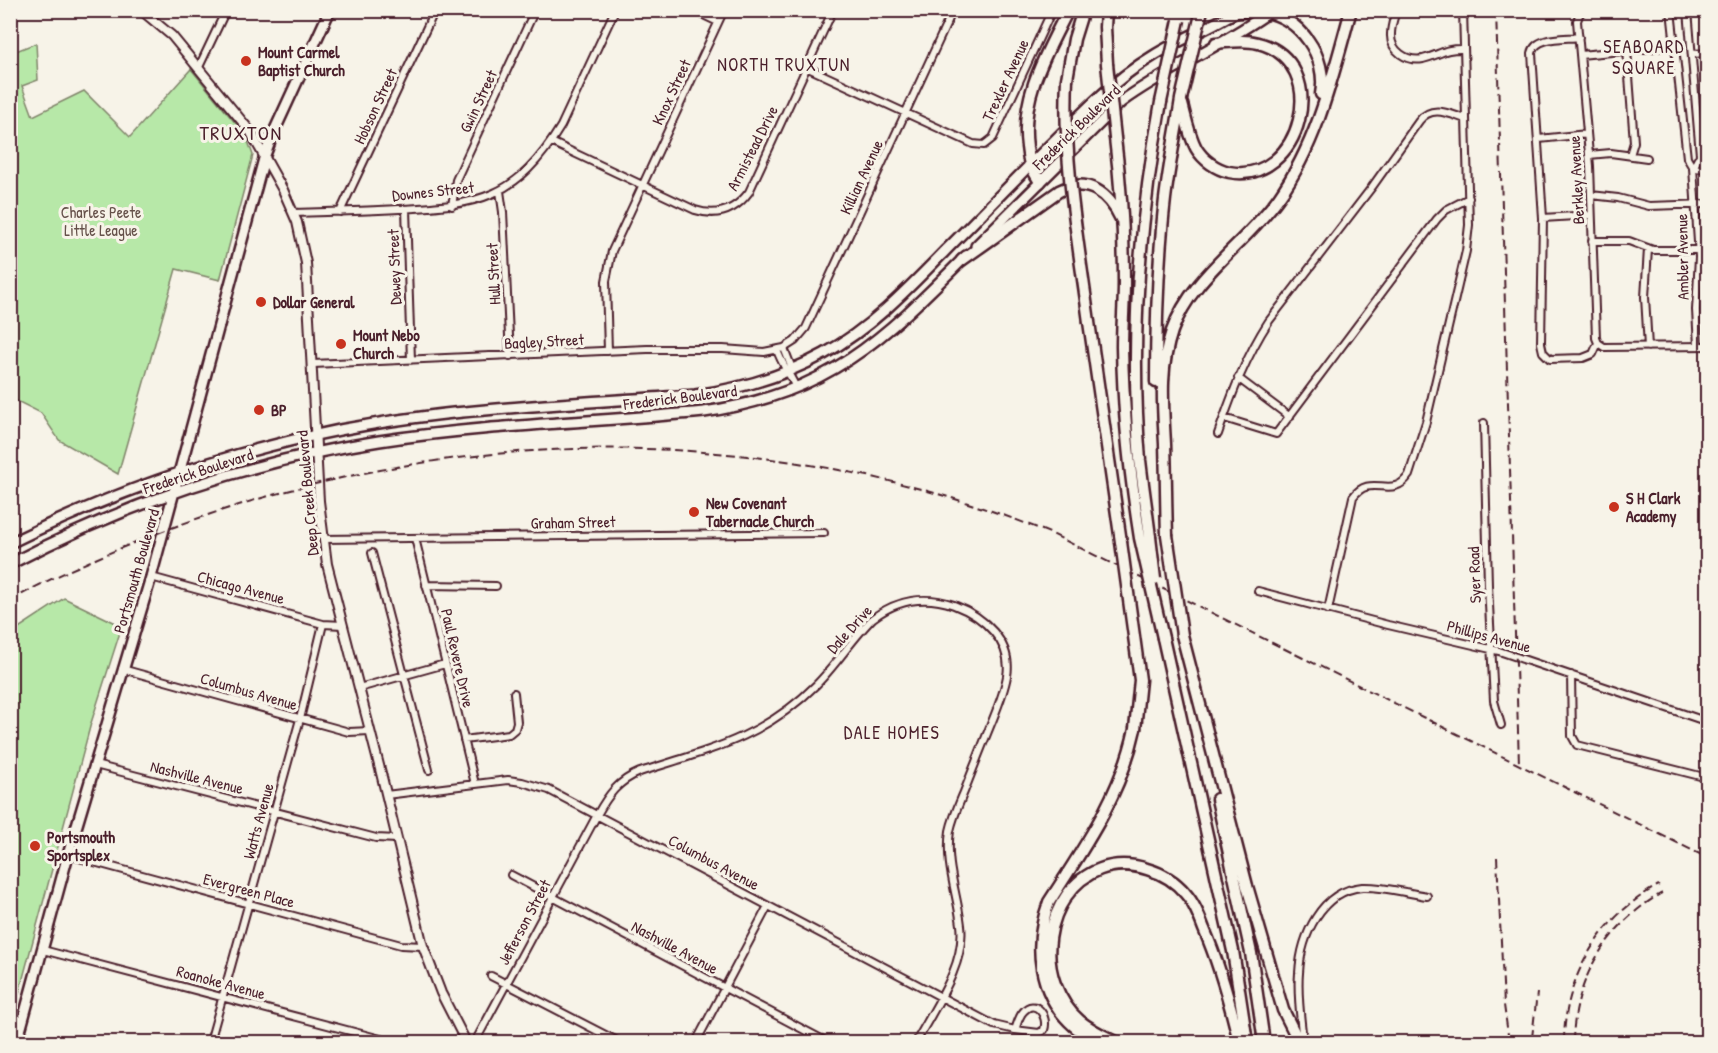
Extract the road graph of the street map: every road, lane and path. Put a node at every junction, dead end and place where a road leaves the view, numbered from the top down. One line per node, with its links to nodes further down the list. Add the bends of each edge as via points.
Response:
1 (141, 10): 34 (street, Deep Creek Boulevard, via 172,36)
2 (226, 10): 34 (street)
3 (330, 10): 45 (main road, Portsmouth Boulevard)
4 (435, 10): 61 (street, Hobson Street)
5 (535, 10): 59 (street, Gwin Street, via 456,180)
6 (615, 10): 44 (street, Downes Street)
7 (693, 10): 25 (street)
8 (724, 10): 25 (street, Knox Street)
9 (833, 10): 35 (street, Armistead Drive)
10 (953, 10): 37 (street, Killian Avenue)
11 (1053, 10): 37 (street, Trexler Avenue, via 993,138 984,145 969,143)
12 (1068, 10): 49 (highway, via 1029,97 1026,139)
13 (1083, 10): 141 (highway, bridge, via 1067,79 1069,174 1140,680 1131,748 1115,792 1043,918 1039,957 1044,980 1053,1002)
14 (1106, 10): 65 (highway, bridge, via 1107,64)
15 (1202, 10): 36 (highway, bridge)
16 (1351, 10): 41 (highway)
17 (1396, 10): 29 (street, via 1391,36 1395,49 1404,57 1420,60 1448,49)
18 (1463, 10): 29 (street)
19 (1671, 10): 28 (street, Ambler Avenue)
20 (1688, 10): 32 (street, Ambler Avenue)
21 (1235, 12): 22 (highway); 49 (main road, Frederick Boulevard, via 1135,68)
22 (1270, 12): 27 (main road, Frederick Boulevard); 41 (highway, via 1294,26 1316,52 1323,78)
23 (1581, 13): 26 (street, Berkley Avenue)
24 (1180, 15): 95 (highway, bridge, via 1161,102 1143,236 1137,344)
25 (718, 22): 53 (street, Knox Street)
26 (1579, 37): 33 (street, Berkley Avenue); 43 (street, via 1538,42 1533,47)
27 (1216, 43): 36 (highway, via 1256,42 1275,50 1292,66 1302,98 1293,137 1279,155 1262,167 1227,171 1210,163 1196,147); 52 (main road, Frederick Boulevard, via 1121,102)
28 (1675, 46): 30 (street); 50 (street, Ambler Avenue, via 1687,158)
29 (1464, 49): 38 (street)
30 (1628, 50): 33 (street); 47 (street, via 1634,142)
31 (1707, 53): 32 (street)
32 (1692, 54): 39 (street, Ambler Avenue)
33 (1580, 55): 42 (street, Berkley Avenue)
34 (199, 67): 45 (street, Deep Creek Boulevard)
35 (806, 67): 37 (street); 53 (street, Armistead Drive, via 749,192 737,205 723,212 704,213)
36 (1181, 99): 93 (highway, via 1165,199 1157,302 1156,405)
37 (905, 113): 75 (street, Killian Avenue, via 806,328)
38 (1466, 119): 56 (street); 82 (street, via 1440,111 1423,116 1269,321)
39 (1698, 120): 40 (street); 50 (street, Ambler Avenue, via 1700,155)
40 (1705, 122)
41 (1316, 127): 93 (highway, via 1281,194 1252,231 1201,281 1173,330 1162,381)
42 (1587, 134): 43 (street); 46 (street, Berkley Avenue)
43 (1539, 139): 64 (street)
44 (551, 142): 53 (street, Armistead Drive); 54 (street, Downes Street, via 533,165)
45 (265, 155): 62 (street, Deep Creek Boulevard); 90 (main road, Portsmouth Boulevard)
46 (1589, 155): 47 (street); 55 (street, Berkley Avenue)
47 (1630, 156): 48 (street)
48 (1647, 158)
49 (1030, 164): 52 (highway); 81 (main road, Frederick Boulevard, via 921,276 868,324 824,354)
50 (1693, 168): 51 (street); 58 (street, Ambler Avenue)
51 (1707, 169)
52 (1040, 182): 70 (main road, Frederick Boulevard)
53 (643, 185): 77 (street, via 608,267)
54 (500, 191): 59 (street, Downes Street); 78 (street, Hull Street)
55 (1591, 195): 58 (street, via 1649,206); 63 (street, Berkley Avenue)
56 (1469, 198): 84 (street, via 1437,219); 104 (street, via 1466,251 1426,423 1409,475 1395,488 1367,485 1353,496)
57 (1707, 204): 58 (street)
58 (1695, 205): 68 (street, Ambler Avenue)
59 (452, 206): 60 (street, Downes Street)
60 (406, 209): 61 (street, Downes Street); 79 (street, Dewey Street)
61 (340, 212): 62 (street, Downes Street)
62 (293, 213): 80 (street, Deep Creek Boulevard, via 306,263)
63 (1591, 215): 64 (street); 66 (street, Berkley Avenue)
64 (1544, 218): 71 (street, via 1544,352 1550,358 1583,358 1593,354)
65 (1123, 224): 70 (highway, via 1104,193 1088,186 1073,186 1059,191); 95 (highway, via 1126,426 1131,480)
66 (1592, 241): 67 (street, via 1629,242); 71 (street, Berkley Avenue)
67 (1648, 249): 68 (street); 74 (street)
68 (1699, 250): 69 (street); 72 (street, Ambler Avenue)
69 (1707, 250)
70 (962, 260): 83 (main road, Frederick Boulevard, via 880,338 830,372)
71 (1598, 343): 74 (street, via 1605,347)
72 (1698, 346): 73 (street); 74 (street)
73 (1707, 346)
74 (1648, 347)
75 (784, 348): 76 (street, Bagley Street); 81 (street, via 791,366)
76 (777, 350): 77 (street, Bagley Street); 81 (street, via 783,367)
77 (608, 351): 78 (street, Bagley Street)
78 (510, 356): 79 (street, Bagley Street)
79 (411, 360): 80 (street, Bagley Street)
80 (313, 364): 88 (street, Deep Creek Boulevard)
81 (789, 371): 83 (street); 88 (main road, Frederick Boulevard, via 741,387 695,395 437,415)
82 (1238, 378): 84 (street); 85 (street)
83 (796, 388): 89 (main road, Frederick Boulevard, via 761,401 704,412 443,433)
84 (1290, 417): 85 (street, via 1276,434)
85 (1224, 418): 87 (street)
86 (1484, 423): 108 (street, Syer Road)
87 (1218, 434)
88 (316, 435): 89 (street, Deep Creek Boulevard); 90 (main road, Frederick Boulevard)
89 (317, 453): 91 (main road, Frederick Boulevard); 96 (street, Deep Creek Boulevard)
90 (180, 472): 91 (main road, Portsmouth Boulevard); 97 (main road, Frederick Boulevard, via 94,504)
91 (174, 494): 99 (main road, Frederick Boulevard, via 81,530); 100 (main road, Portsmouth Boulevard)
92 (824, 533): 94 (street, Graham Street)
93 (1167, 535): 107 (highway, bridge)
94 (415, 538): 96 (street, Graham Street); 101 (street, Paul Revere Drive)
95 (1145, 538): 155 (highway, bridge, via 1163,638 1233,951)
96 (323, 539): 106 (street, Deep Creek Boulevard)
97 (10, 543)
98 (372, 553): 111 (street)
99 (10, 564)
100 (151, 577): 105 (street, Chicago Avenue); 110 (main road, Portsmouth Boulevard)
101 (426, 585): 102 (street); 109 (street, Paul Revere Drive)
102 (496, 586)
103 (1258, 591): 104 (street, Phillips Avenue)
104 (1328, 610): 108 (street, Phillips Avenue)
105 (323, 624): 106 (street); 115 (street, Watts Avenue)
106 (343, 625): 113 (street, Deep Creek Boulevard)
107 (1182, 635): 156 (highway, via 1251,953); 157 (highway, via 1283,1010)
108 (1491, 649): 112 (street, Phillips Avenue); 117 (street, Syer Road, via 1494,701)
109 (445, 664): 111 (street); 119 (street, Paul Revere Drive)
110 (122, 669): 115 (street, Columbus Avenue); 120 (main road, Portsmouth Boulevard)
111 (404, 675): 113 (street); 121 (street)
112 (1571, 675): 116 (street, Phillips Avenue); 122 (street, via 1572,733 1580,747)
113 (359, 688): 118 (street, Deep Creek Boulevard)
114 (514, 693): 119 (street, via 515,729 509,734)
115 (300, 719): 118 (street, Columbus Avenue, via 349,732); 125 (street, Watts Avenue)
116 (1707, 722)
117 (1501, 725)
118 (370, 731): 124 (street, Deep Creek Boulevard)
119 (464, 740): 123 (street, Paul Revere Drive)
120 (94, 765): 125 (street, Nashville Avenue); 128 (main road, Portsmouth Boulevard)
121 (429, 770)
122 (1707, 778)
123 (475, 784): 124 (street, Columbus Avenue); 126 (street, Columbus Avenue, via 508,780 536,785)
124 (386, 795): 127 (street, Deep Creek Boulevard)
125 (274, 811): 127 (street, Nashville Avenue, via 376,838); 132 (street, Watts Avenue)
126 (597, 815): 131 (street, Jefferson Street); 133 (street, Columbus Avenue); 140 (street, Dale Drive, via 614,788 630,776 732,742 785,712 817,684 864,626 882,611 901,602 926,599 966,610 997,636 1005,653 1007,675 951,827 949,861 961,940 957,962)
127 (397, 839): 134 (street, Deep Creek Boulevard)
128 (68, 855): 132 (street, Evergreen Place); 135 (main road, Portsmouth Boulevard)
129 (511, 875): 131 (street, Nashville Avenue)
130 (1427, 896): 157 (street, via 1355,888 1337,895 1320,912 1307,935 1299,971)
131 (553, 897): 137 (street, Jefferson Street); 138 (street, Nashville Avenue)
132 (249, 905): 134 (street, Evergreen Place, via 401,945); 139 (street, Watts Avenue)
133 (768, 906): 138 (street); 140 (street, Columbus Avenue)
134 (423, 946): 146 (street, Deep Creek Boulevard)
135 (43, 950): 139 (street, Roanoke Avenue); 143 (main road, Portsmouth Boulevard)
136 (491, 976): 137 (street)
137 (506, 984): 147 (street, Jefferson Street); 148 (street)
138 (724, 989): 149 (street); 150 (street, Nashville Avenue)
139 (223, 997): 144 (street, Watts Avenue); 145 (street, Roanoke Avenue)
140 (940, 997): 142 (street, Columbus Avenue, via 994,1025); 151 (street, Dale Drive)
141 (1077, 1024): 152 (highway); 153 (highway); 154 (highway, via 1057,990 1049,964 1049,936 1056,911 1072,889 1092,873 1116,866 1141,867 1165,876 1191,902 1220,968)
142 (1015, 1030): 142 (street, Columbus Avenue, via 1028,1009 1040,1009 1045,1015 1044,1030 1039,1033)
143 (17, 1042)
144 (210, 1042)
145 (392, 1042)
146 (466, 1042)
147 (475, 1042)
148 (619, 1042)
149 (696, 1042)
150 (826, 1042)
151 (916, 1042)
152 (1101, 1042)
153 (1116, 1042)
154 (1239, 1042)
155 (1247, 1042)
156 (1264, 1042)
157 (1301, 1042)

